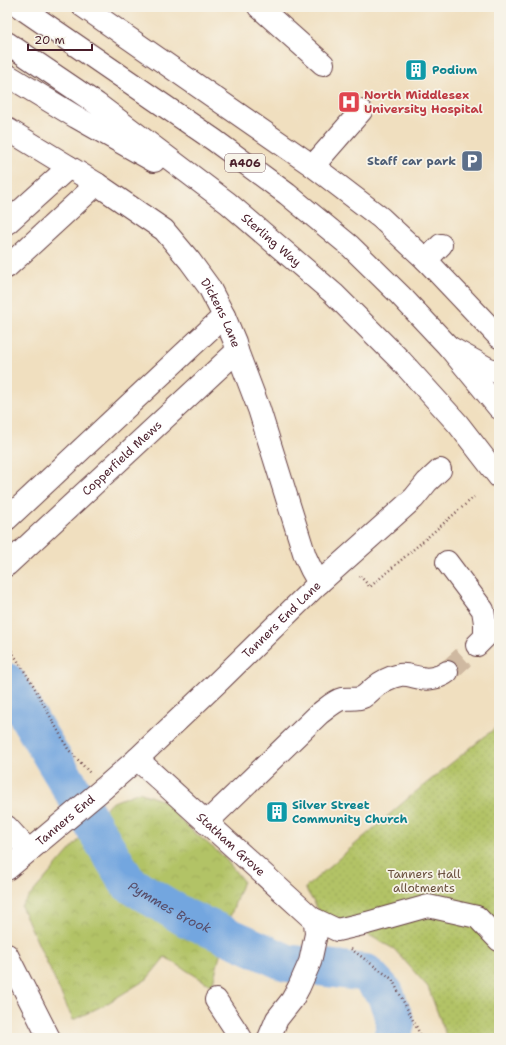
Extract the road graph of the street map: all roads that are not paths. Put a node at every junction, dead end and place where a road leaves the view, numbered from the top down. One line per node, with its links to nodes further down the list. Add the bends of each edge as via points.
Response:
1 (20, 7): 19 (main road, A406, via 214,140 287,194 350,246)
2 (84, 7): 10 (main road)
3 (259, 7): 5 (main road)
4 (7, 43): 12 (main road, Sterling Way, via 97,104)
5 (323, 64)
6 (7, 75): 12 (main road)
7 (361, 111): 10 (main road)
8 (7, 129): 9 (main road, Dickens Lane)
9 (69, 166): 11 (main road, Dickens Lane); 13 (main road)
10 (313, 166): 15 (main road, via 381,218)
11 (97, 184): 16 (main road); 17 (main road, Dickens Lane, via 164,230 190,260)
12 (228, 203): 24 (main road, Sterling Way, via 334,294 401,361 458,424)
13 (7, 223)
14 (441, 245): 15 (main road)
15 (426, 260): 18 (main road)
16 (7, 267)
17 (224, 316): 20 (main road, Dickens Lane); 25 (main road)
18 (499, 337)
19 (448, 346): 21 (main road); 22 (main road, A406)
20 (237, 351): 27 (main road, Copperfield Mews); 28 (main road, Dickens Lane, via 259,409 305,556)
21 (499, 373)
22 (499, 408)
23 (440, 470): 28 (main road, Tanners End Lane, via 414,498)
24 (499, 477)
25 (7, 519)
26 (448, 562): 29 (main road, via 483,610 485,637)
27 (7, 565)
28 (319, 583): 31 (main road, Tanners End Lane)
29 (477, 645)
30 (447, 672): 32 (main road, via 422,679 401,675 389,678 362,698 340,699 332,704)
31 (130, 765): 32 (main road, Statham Grove); 34 (main road, Tanners End)
32 (206, 823): 36 (main road, Statham Grove)
33 (7, 827): 34 (main road)
34 (29, 851): 35 (main road, Tanners End)
35 (7, 869)
36 (316, 928): 37 (main road, via 316,920 337,930 428,906 477,917); 42 (main road, via 310,962 292,1000)
37 (499, 940)
38 (7, 956): 40 (main road)
39 (216, 1000): 41 (main road)
40 (49, 1038)
41 (241, 1038)
42 (269, 1038)

